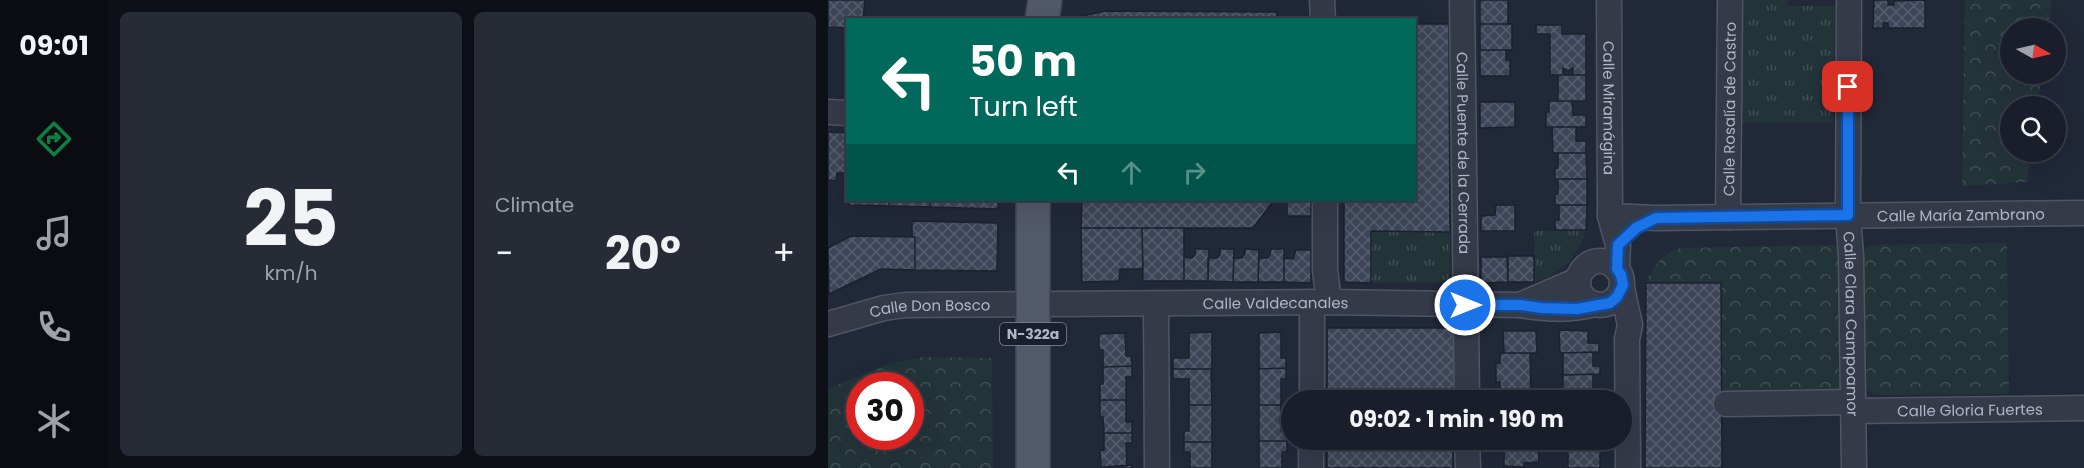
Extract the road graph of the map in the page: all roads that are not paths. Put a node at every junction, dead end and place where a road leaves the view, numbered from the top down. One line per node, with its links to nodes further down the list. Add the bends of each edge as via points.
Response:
1 (1027, 0): 8 (main road)
2 (1045, 0): 9 (main road)
3 (1322, 0): 10 (street)
4 (1462, 0): 26 (street, Calle Puente de la Cerrada)
5 (1609, 0): 17 (street, Calle Miramágina)
6 (1730, 0): 18 (street, Calle Rosalía de Castro)
7 (1849, 0): 16 (street, Calle Clara Campoamor)
8 (1028, 18)
9 (1042, 18)
10 (1323, 18)
11 (828, 112): 12 (street)
12 (846, 113)
13 (1032, 201): 24 (main road, N-322a)
14 (1325, 201): 23 (street, via 1325,270)
15 (2084, 213): 16 (street, Calle María Zambrano)
16 (1848, 215): 18 (street, Calle María Zambrano); 34 (street, Calle Clara Campoamor)
17 (1610, 216): 19 (street, Calle María Zambrano); 20 (street, Calle Miramágina); 21 (street, Calle Miramágina)
18 (1728, 217): 19 (street, Calle María Zambrano)
19 (1656, 218): 20 (street, via 1636,228)
20 (1618, 245): 21 (street, Calle Miramágina)
21 (1612, 273): 22 (street, via 1584,267); 28 (street, via 1615,299); 30 (street, via 1630,325)
22 (1578, 280): 27 (street, Calle Valdecanales); 28 (street, via 1582,296)
23 (1320, 303): 25 (street, Calle Valdecanales); 26 (street, Calle Valdecanales); 31 (street)
24 (1033, 304): 25 (street, Calle Valdecanales); 29 (street, Calle Don Bosco, via 892,306); 38 (main road, N-322a)
25 (1156, 304): 39 (street)
26 (1465, 305): 27 (street, Calle Valdecanales); 32 (street, Calle Puente de la Cerrada)
27 (1520, 305): 28 (street, Calle Valdecanales, via 1577,309)
28 (1599, 305): 30 (street)
29 (828, 324)
30 (1627, 339): 42 (street)
31 (1313, 390)
32 (1467, 390)
33 (1726, 404): 34 (street, Calle Gloria Fuertes)
34 (1854, 407): 35 (street, Calle Gloria Fuertes); 43 (street, Calle Clara Campoamor)
35 (2084, 408)
36 (1311, 450): 40 (street)
37 (1467, 450): 41 (street)
38 (1033, 468)
39 (1157, 468)
40 (1311, 468)
41 (1468, 468)
42 (1628, 468)
43 (1854, 468)

